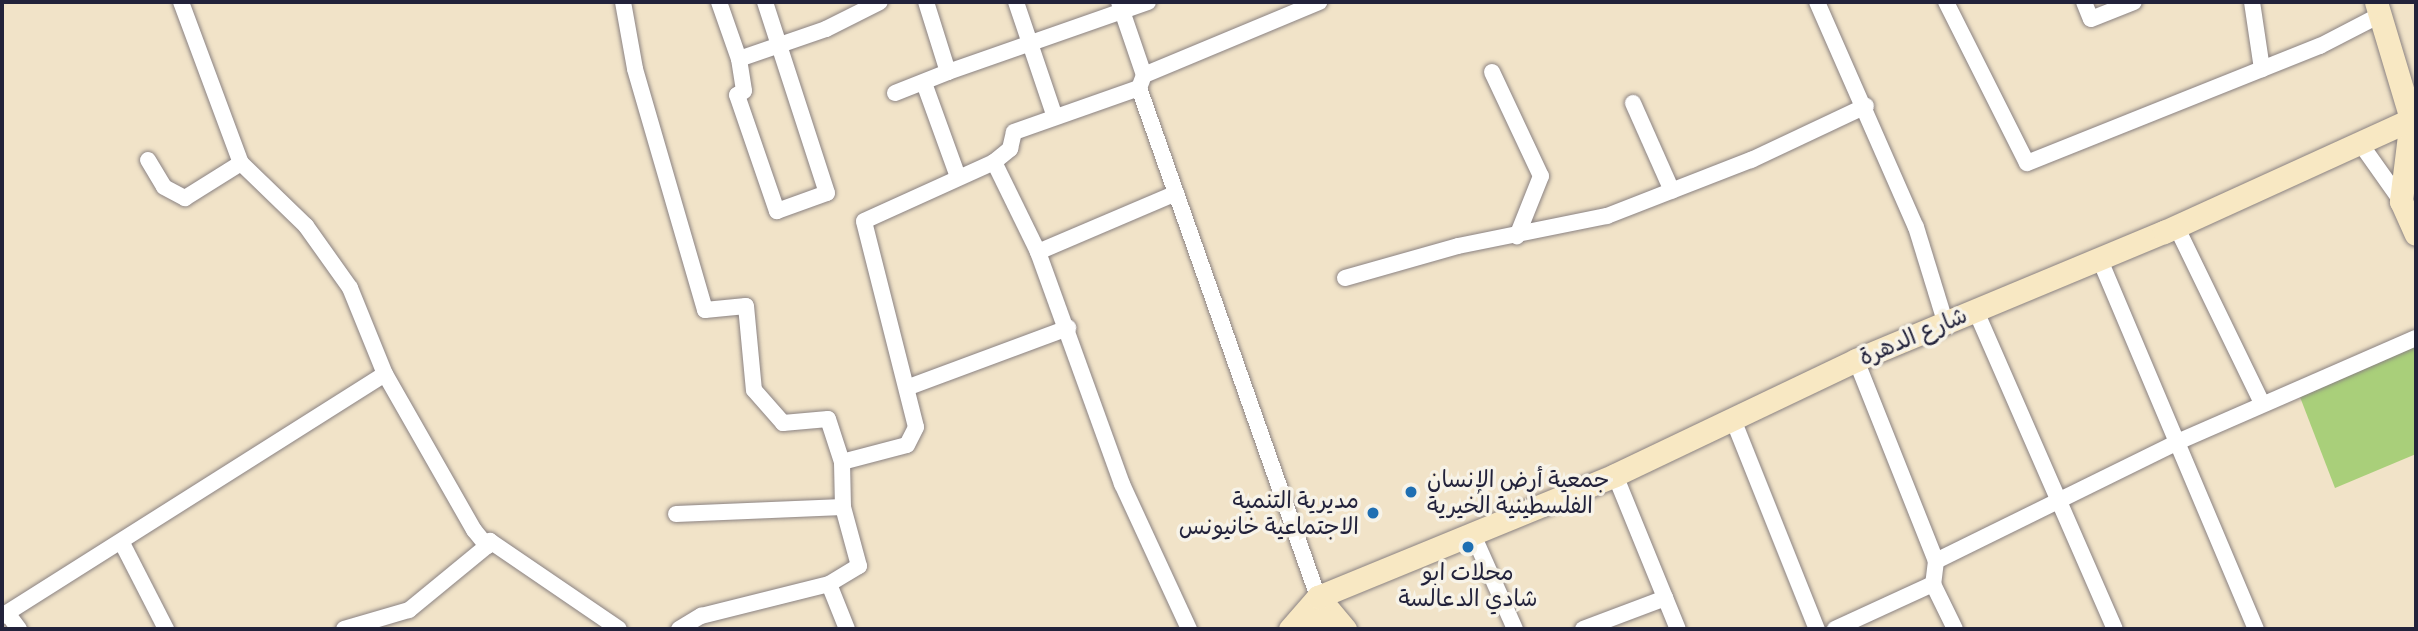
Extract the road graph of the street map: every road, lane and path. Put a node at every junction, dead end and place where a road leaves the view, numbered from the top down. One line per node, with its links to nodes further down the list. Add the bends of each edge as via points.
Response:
1 (181, 2): 33 (street)
2 (623, 2): 54 (street, via 635,69 705,310 746,306 754,390 783,423 828,419)
3 (719, 2): 19 (street)
4 (765, 2): 17 (street)
5 (880, 2): 17 (street)
6 (926, 2): 21 (street)
7 (1016, 2): 18 (street)
8 (1148, 2): 15 (street)
9 (1319, 2): 23 (street)
10 (1817, 2): 27 (street)
11 (1946, 2): 20 (street, via 2027,163)
12 (2084, 2): 13 (street, via 2091,19)
13 (2134, 2)
14 (2252, 2): 20 (street)
15 (1121, 7): 18 (street); 23 (street)
16 (2377, 9): 20 (street); 29 (street)
17 (783, 45): 19 (street); 19 (street, via 827,193 777,211 737,95 744,91)
18 (1030, 46): 21 (street); 28 (street)
19 (738, 58)
20 (2262, 69)
21 (947, 72): 24 (street)
22 (1492, 72): 40 (street, via 1541,176)
23 (1142, 82): 28 (street); 36 (street)
24 (924, 83): 25 (street); 34 (street)
25 (895, 93)
26 (1633, 103): 35 (street)
27 (1866, 106): 35 (street); 45 (street, via 1916,227)
28 (1055, 117): 32 (street, via 1014,132 1010,149)
29 (2414, 118): 30 (street, شارع الدهرة); 37 (street)
30 (2360, 143): 37 (street); 38 (street, شارع الدهرة)
31 (148, 160): 33 (street, via 164,187 185,198)
32 (994, 162): 34 (street); 41 (street)
33 (241, 163): 49 (street, via 328,252)
34 (958, 177): 50 (street, via 864,221)
35 (1672, 191): 40 (street, via 1607,216)
36 (1176, 193): 41 (street); 65 (street)
37 (2401, 201): 39 (street)
38 (2176, 226): 42 (street, شارع الدهرة); 51 (street)
39 (2416, 234)
40 (1517, 236): 43 (street, via 1458,246)
41 (1038, 252): 46 (street)
42 (2100, 260): 44 (street, شارع الدهرة); 53 (street)
43 (1345, 278)
44 (1975, 309): 45 (street, شارع الدهرة); 56 (street)
45 (1945, 321): 48 (street, شارع الدهرة)
46 (1068, 328): 50 (street); 74 (street, via 1122,484)
47 (2416, 338): 51 (street)
48 (1856, 360): 52 (street, شارع الدهرة); 62 (street)
49 (385, 374): 60 (street); 61 (street)
50 (909, 387): 54 (street, via 916,427 907,445)
51 (2262, 403): 53 (street)
52 (1734, 422): 55 (street, شارع الدهرة); 81 (street)
53 (2180, 441): 56 (street); 85 (street)
54 (842, 463): 57 (street)
55 (1615, 475): 59 (street, شارع الدهرة); 66 (street)
56 (2060, 503): 62 (street); 84 (street)
57 (844, 507): 58 (street); 63 (street, via 859,566)
58 (676, 514)
59 (1474, 537): 65 (street, شارع الدهرة); 78 (street)
60 (122, 543): 67 (street); 69 (street)
61 (487, 546): 70 (street, via 409,610); 71 (street, via 490,541)
62 (1936, 561): 64 (street)
63 (829, 583): 72 (street, via 701,616); 73 (street)
64 (1933, 584): 82 (street); 83 (street)
65 (1318, 597): 75 (street); 76 (street); 77 (street)
66 (1665, 598): 79 (street); 80 (street)
67 (5, 615): 68 (street)
68 (19, 629)
69 (166, 629)
70 (344, 629)
71 (619, 629)
72 (679, 629)
73 (847, 629)
74 (1189, 629)
75 (1290, 629)
76 (1319, 629)
77 (1345, 629)
78 (1515, 629)
79 (1583, 629)
80 (1678, 629)
81 (1817, 629)
82 (1835, 629)
83 (1955, 629)
84 (2115, 629)
85 (2256, 629)

